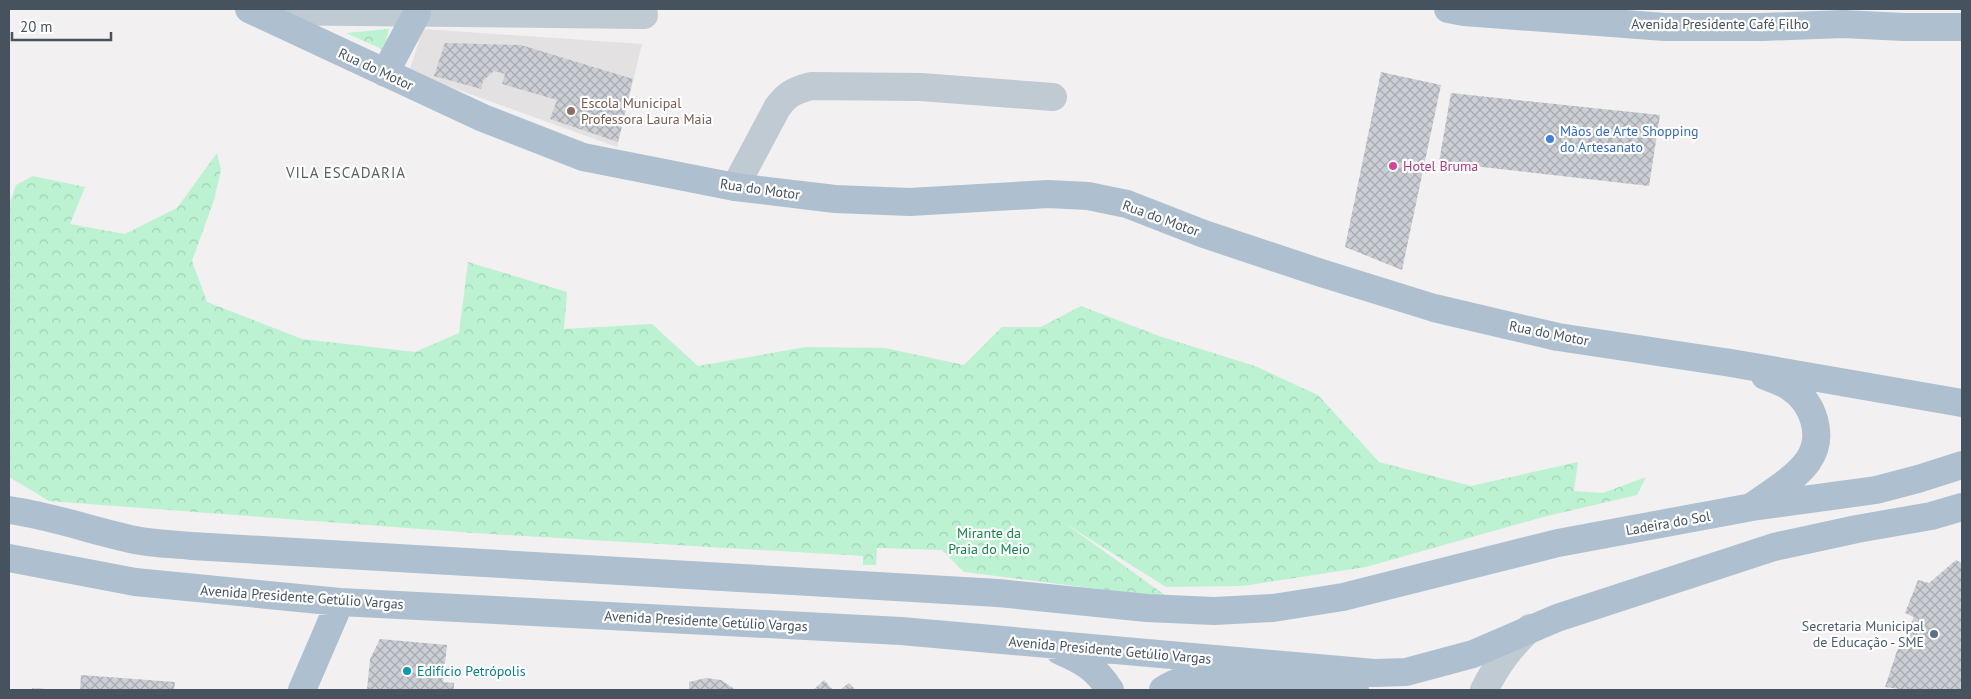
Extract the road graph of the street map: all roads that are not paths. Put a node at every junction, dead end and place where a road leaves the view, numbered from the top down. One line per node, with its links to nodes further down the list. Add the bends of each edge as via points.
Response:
1 (1448, 9): 6 (main road, Avenida Presidente Café Filho, via 1665,27)
2 (1888, 9): 6 (main road, Avenida Presidente Café Filho)
3 (252, 10): 4 (street, Rua do Motor); 8 (main road, Rua do Motor)
4 (417, 13): 5 (street, Rua do Motor); 8 (main road)
5 (644, 15)
6 (1843, 24): 7 (main road, Avenida Presidente Café Filho)
7 (1962, 27)
8 (385, 73): 10 (main road, Rua do Motor, via 484,118 583,157)
9 (1053, 97): 10 (street, via 922,87 810,86 794,90 776,108)
10 (735, 187): 11 (main road, Rua do Motor, via 835,200 910,202 1048,194 1088,196 1127,204 1204,234 1434,308 1558,337)
11 (1731, 363): 12 (main road, Rua do Motor); 14 (main road, via 1790,387 1807,404 1816,424 1816,444 1808,461)
12 (1962, 402)
13 (1962, 465): 14 (main road, Ladeira do Sol, via 1876,490)
14 (1752, 507): 16 (main road, Ladeira do Sol, via 1558,543 1343,597 1264,609 1214,611 979,592 192,546 138,540)
15 (1962, 508): 19 (main road, via 1774,547)
16 (9, 510)
17 (9, 558): 18 (main road, Avenida Presidente Getúlio Vargas, via 135,582)
18 (340, 602): 20 (main road, Avenida Presidente Getúlio Vargas, via 901,631); 21 (main road)
19 (1530, 628): 20 (main road, Avenida Presidente Getúlio Vargas, via 1473,654 1406,672 1374,673); 25 (street, via 1499,662)
20 (1047, 645): 22 (main road, via 1086,663)
21 (302, 690)
22 (1110, 690)
23 (1163, 690): 24 (main road, via 1183,680 1208,678)
24 (1355, 690)
25 (1484, 690)

